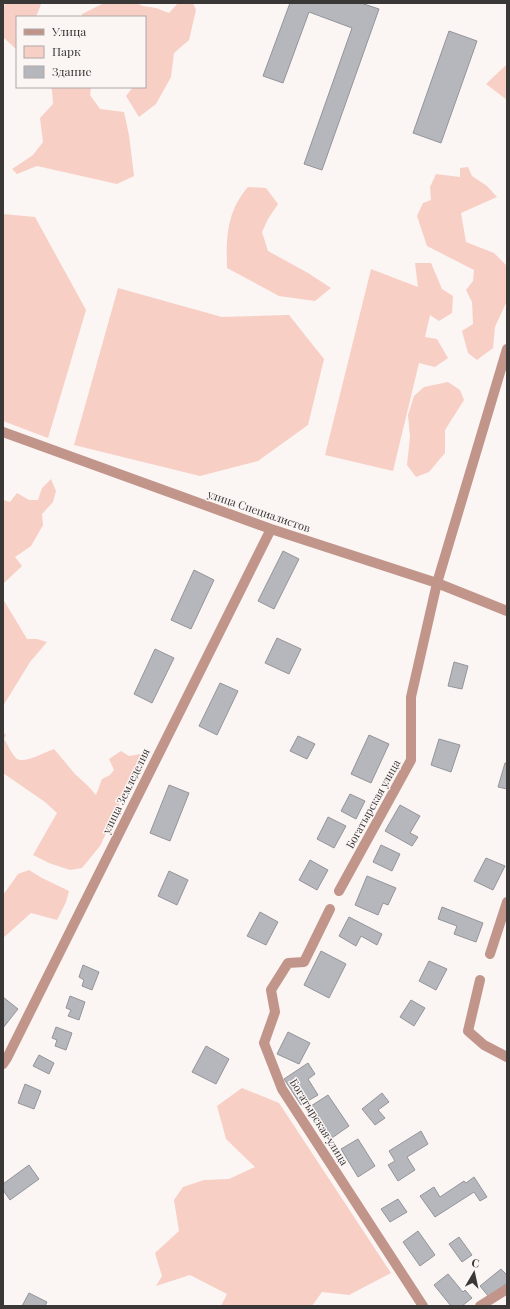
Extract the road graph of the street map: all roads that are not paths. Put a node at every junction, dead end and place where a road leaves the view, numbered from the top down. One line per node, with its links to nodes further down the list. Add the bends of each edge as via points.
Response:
1 (507, 349): 4 (street, Богатырская улица)
2 (3, 432): 3 (street, улица Специалистов)
3 (270, 529): 4 (street, улица Специалистов); 12 (street, улица Земледелия)
4 (437, 583): 5 (street, улица Специалистов); 6 (street, Богатырская улица, via 411,697 411,760)
5 (507, 611)
6 (339, 891)
7 (507, 902): 9 (street)
8 (330, 909): 14 (street, Богатырская улица, via 304,962 288,963 271,990 275,1012 264,1043 282,1089)
9 (490, 954)
10 (480, 980): 11 (street, via 468,1031 484,1045)
11 (507, 1057)
12 (3, 1064)
13 (507, 1289): 15 (street)
14 (423, 1306)
15 (480, 1306)

